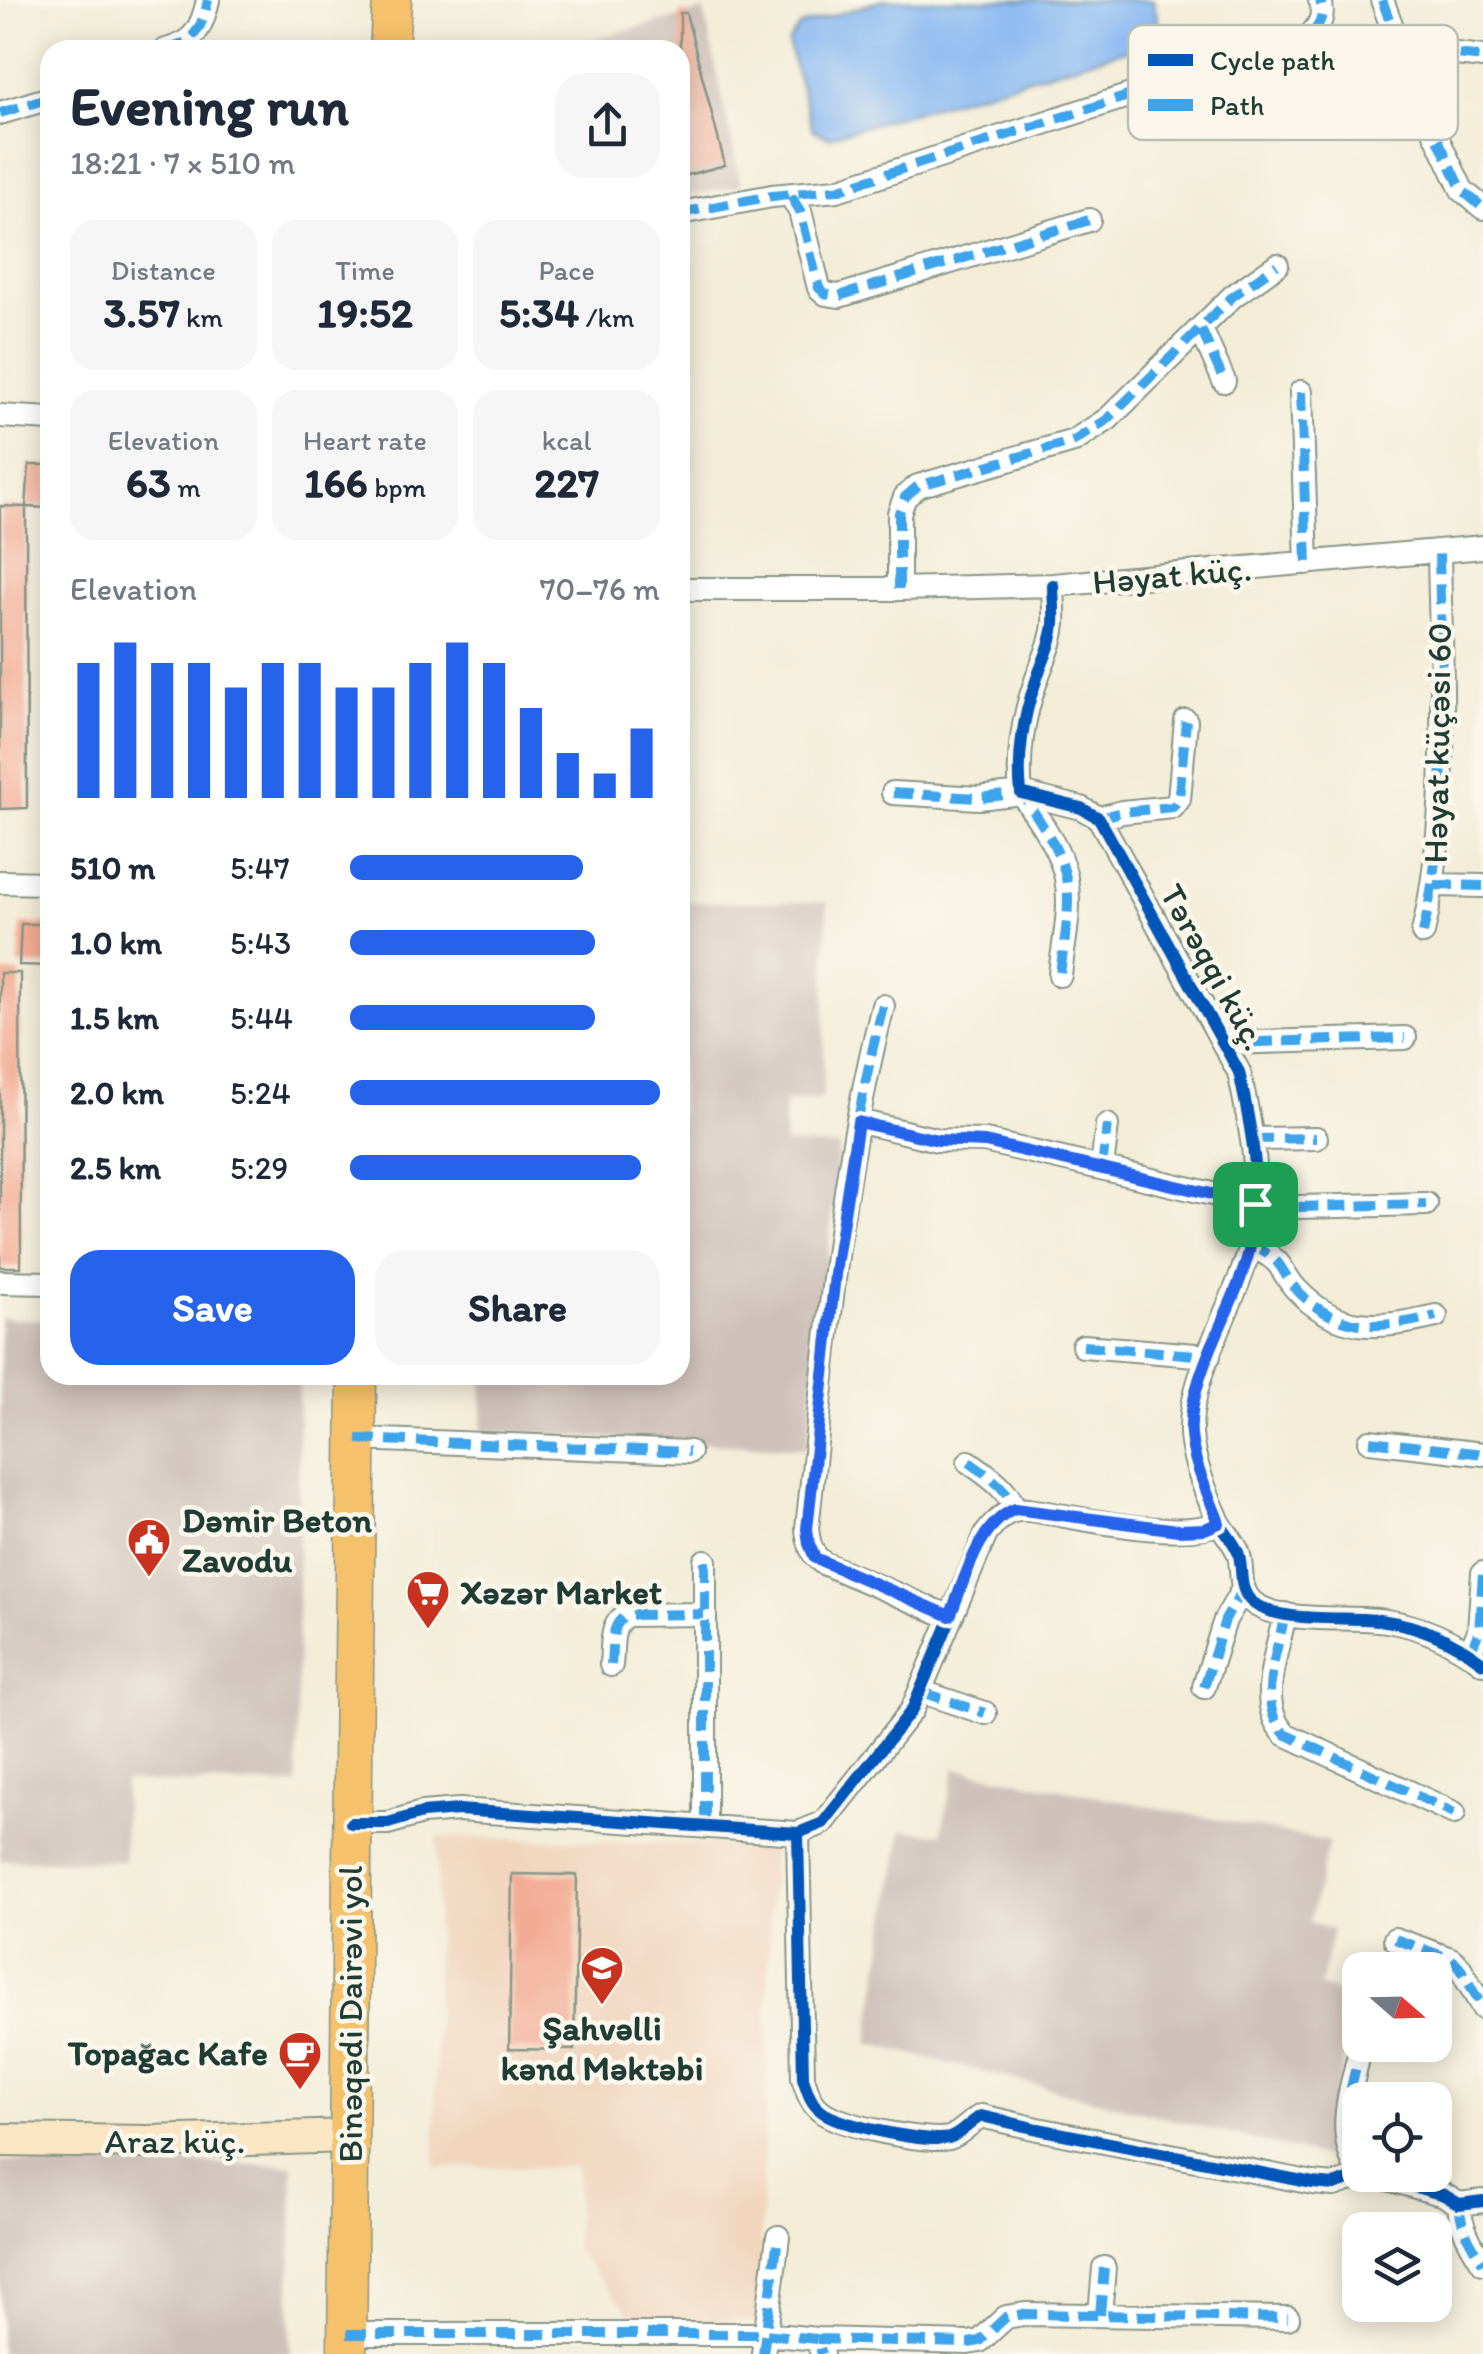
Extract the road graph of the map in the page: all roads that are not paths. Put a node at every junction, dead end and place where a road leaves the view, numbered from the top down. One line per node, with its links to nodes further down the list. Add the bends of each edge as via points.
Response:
1 (208, 0): 7 (street, via 201,27)
2 (392, 0): 8 (main road)
3 (1320, 0): 5 (street)
4 (1382, 0): 6 (street)
5 (1320, 25)
6 (1390, 25)
7 (189, 40)
8 (390, 40)
9 (1458, 54): 10 (street)
10 (1483, 57)
11 (1128, 96): 15 (street, via 838,190)
12 (40, 101): 13 (street)
13 (0, 113)
14 (1440, 140): 16 (street, via 1462,190)
15 (791, 196): 17 (street); 18 (street, via 819,288 839,296)
16 (1483, 208)
17 (690, 212)
18 (1088, 220)
19 (1277, 265): 20 (street)
20 (1201, 328): 21 (street); 30 (street, via 1108,419 1074,442 918,486 905,497)
21 (1224, 381)
22 (1301, 392): 27 (street)
23 (0, 416): 24 (street)
24 (40, 418)
25 (1483, 547): 26 (street, Həyat küç.)
26 (1439, 552): 27 (street, Həyat küç.); 37 (street, Həyat küçəsi 60, via 1442,736)
27 (1308, 564): 28 (street, Həyat küç.)
28 (1053, 585): 30 (street, Həyat küç.); 33 (street, via 1054,624 1027,718)
29 (690, 589): 30 (street, Həyat küç.)
30 (899, 590)
31 (1186, 721): 34 (street, via 1173,807)
32 (892, 793): 33 (street)
33 (1021, 793): 34 (street); 40 (street, via 1066,877)
34 (1099, 818): 43 (street, Tərəqqi küç.)
35 (0, 882): 36 (street)
36 (40, 882)
37 (1434, 885): 38 (street); 39 (street, Həyat küçəsi 60)
38 (1483, 886)
39 (1423, 933)
40 (1060, 975)
41 (883, 1006): 44 (street)
42 (1405, 1038): 43 (street)
43 (1224, 1044): 47 (street, Tərəqqi küç., via 1239,1072)
44 (858, 1122): 48 (street); 70 (street, via 836,1266 809,1544 823,1564)
45 (1107, 1125): 48 (street)
46 (1316, 1138): 47 (street)
47 (1252, 1139): 49 (street, Tərəqqi küç.)
48 (1102, 1168): 49 (street)
49 (1255, 1204): 50 (street); 51 (street, Tərəqqi küç.)
50 (1426, 1204)
51 (1251, 1244): 54 (street, via 1276,1261 1316,1309 1346,1324 1393,1326); 56 (street, Tərəqqi küç.)
52 (0, 1282): 53 (street)
53 (40, 1282)
54 (1436, 1316)
55 (1083, 1346): 56 (street)
56 (1208, 1356): 64 (street, Tərəqqi küç., via 1191,1433)
57 (357, 1385): 58 (main road, Binəqədi Dairəvi yol)
58 (356, 1440): 60 (street); 77 (main road, Binəqədi Dairəvi yol)
59 (1370, 1441): 61 (street)
60 (690, 1452)
61 (1483, 1454)
62 (969, 1462): 63 (street, via 1009,1494)
63 (1015, 1509): 64 (street, via 1178,1530); 70 (street, via 986,1534)
64 (1219, 1523): 67 (street, Tərəqqi küç., via 1239,1555)
65 (704, 1561): 68 (street)
66 (1483, 1573): 71 (street)
67 (1242, 1589): 69 (street, via 1253,1602); 73 (street, via 1224,1620)
68 (704, 1614): 72 (street, via 620,1618); 78 (street)
69 (1285, 1614): 71 (street, via 1395,1622); 76 (street, via 1269,1699 1276,1725)
70 (950, 1616): 74 (street)
71 (1476, 1658)
72 (611, 1666)
73 (1204, 1687)
74 (922, 1692): 75 (street); 79 (street, via 823,1823)
75 (984, 1713)
76 (1454, 1813)
77 (351, 1822): 78 (street, via 388,1823 459,1810); 82 (main road, Binəqədi Dairəvi yol)
78 (705, 1826): 79 (street)
79 (798, 1833): 84 (street, via 801,2051 810,2099 819,2110 928,2139 954,2137 980,2116 1312,2183)
80 (1395, 1940): 81 (street, via 1451,1959)
81 (1483, 2008)
82 (350, 2136): 83 (street, Araz küç.); 93 (main road, Binəqədi Dairəvi yol)
83 (0, 2140)
84 (1342, 2182)
85 (1430, 2192): 87 (street)
86 (1483, 2201): 87 (street)
87 (1459, 2204): 89 (street, via 1460,2221)
88 (778, 2237): 94 (street)
89 (1483, 2263)
90 (1104, 2268): 91 (street)
91 (1100, 2315): 92 (street); 95 (street, via 1006,2317 968,2342)
92 (1288, 2318)
93 (347, 2344): 94 (street)
94 (764, 2344): 95 (street)
95 (820, 2347)

